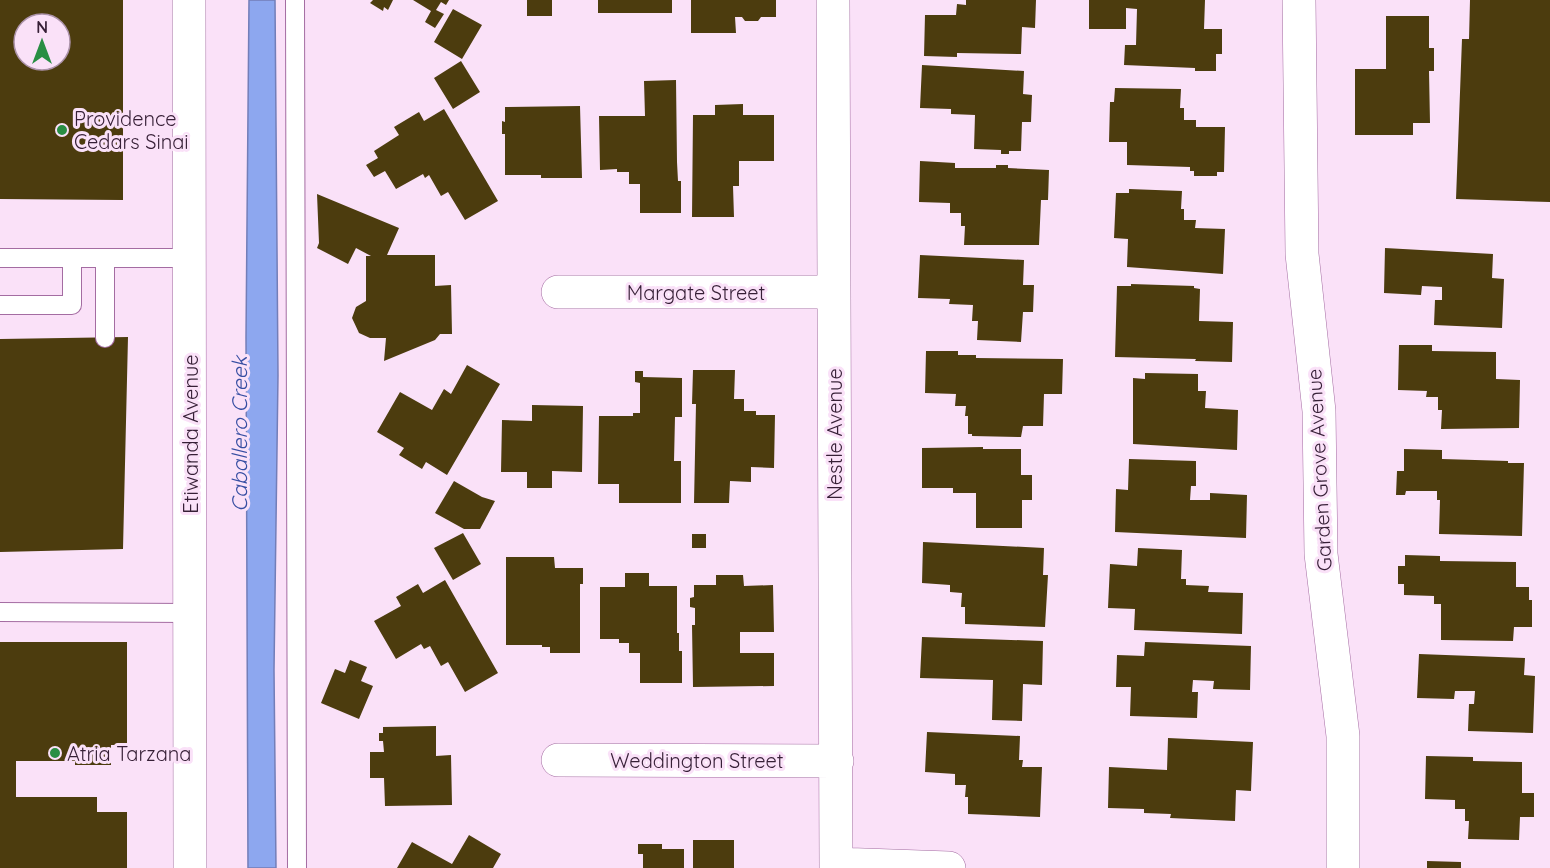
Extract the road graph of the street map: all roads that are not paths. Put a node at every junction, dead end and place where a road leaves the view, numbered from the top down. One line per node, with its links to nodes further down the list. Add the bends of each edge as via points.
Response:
1 (189, 0): 6 (street, Etiwanda Avenue)
2 (295, 0): 19 (lane)
3 (833, 0): 10 (street, Nestle Avenue)
4 (1299, 0): 21 (street, Garden Grove Avenue, via 1302,254 1319,411 1321,554 1343,736)
5 (0, 258): 7 (lane)
6 (190, 258): 8 (lane); 14 (street, Etiwanda Avenue)
7 (72, 259): 8 (lane); 11 (lane, via 72,306)
8 (105, 259): 12 (lane)
9 (558, 292): 10 (street, Margate Street)
10 (834, 292): 16 (street, Nestle Avenue)
11 (0, 306)
12 (105, 338)
13 (0, 612): 14 (lane)
14 (190, 613): 18 (street, Etiwanda Avenue)
15 (558, 760): 16 (street, Weddington Street)
16 (837, 761): 17 (street, Nestle Avenue)
17 (836, 866): 20 (street)
18 (190, 868)
19 (297, 868)
20 (949, 868)
21 (1343, 868)

